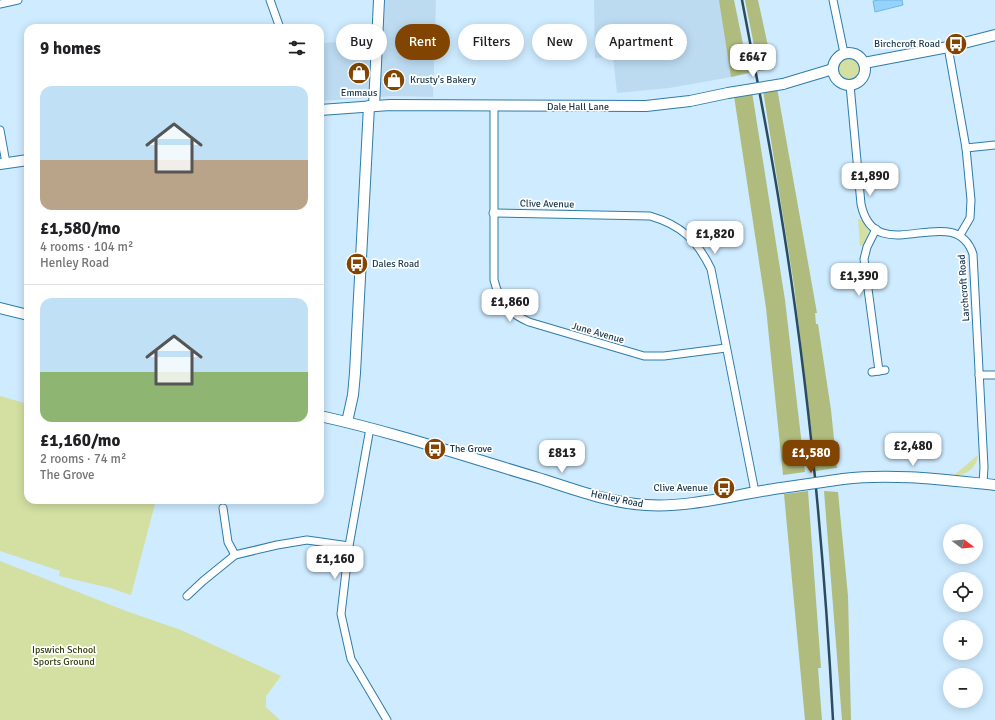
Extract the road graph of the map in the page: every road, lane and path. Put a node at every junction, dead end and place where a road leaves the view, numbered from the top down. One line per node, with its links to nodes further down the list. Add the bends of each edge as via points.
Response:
1 (18, 0): 5 (street)
2 (270, 0): 6 (street)
3 (379, 0): 13 (street)
4 (833, 0): 9 (street)
5 (0, 4)
6 (279, 24)
7 (995, 35): 8 (street)
8 (948, 46): 10 (street); 18 (street)
9 (844, 53): 10 (street, via 854,53 862,58); 11 (street, via 834,61)
10 (864, 63): 12 (street, via 863,77)
11 (833, 69): 12 (street, via 840,82); 14 (street, Dale Hall Lane, bridge, via 783,84 690,101 646,106)
12 (850, 85): 22 (street, via 861,204 867,220)
13 (372, 106): 14 (street, Dale Hall Lane); 15 (street, Dale Hall Lane); 31 (street, via 356,372)
14 (494, 106): 21 (street, June Avenue)
15 (324, 110)
16 (0, 130): 20 (street)
17 (995, 145): 18 (street)
18 (966, 148): 23 (street, via 971,210 968,222)
19 (24, 160): 20 (street)
20 (3, 163)
21 (493, 213): 26 (street, Clive Avenue, via 650,216 675,226 697,244 711,269); 26 (street, June Avenue, via 494,280 501,302 518,317 543,327 644,356)
22 (876, 229): 23 (street, via 893,236 940,230); 27 (street, via 866,248 864,259)
23 (960, 235): 28 (street, Larchcroft Road, via 969,244 974,260)
24 (0, 308): 25 (street)
25 (24, 314)
26 (726, 348): 35 (street, Clive Avenue)
27 (879, 371)
28 (979, 374): 29 (street); 33 (street, Larchcroft Road)
29 (995, 375)
30 (324, 417): 31 (street, Henley Road)
31 (347, 422): 32 (street, Henley Road)
32 (370, 428): 35 (street, Henley Road, via 627,503 671,506); 37 (street)
33 (983, 484): 34 (street, Henley Road); 35 (street, Henley Road, bridge, via 873,477)
34 (995, 485)
35 (755, 492)
36 (223, 508): 38 (street, via 228,542)
37 (349, 546): 38 (street, via 301,541); 40 (street, via 341,614 351,659)
38 (235, 555): 39 (street)
39 (187, 596)
40 (387, 720)

